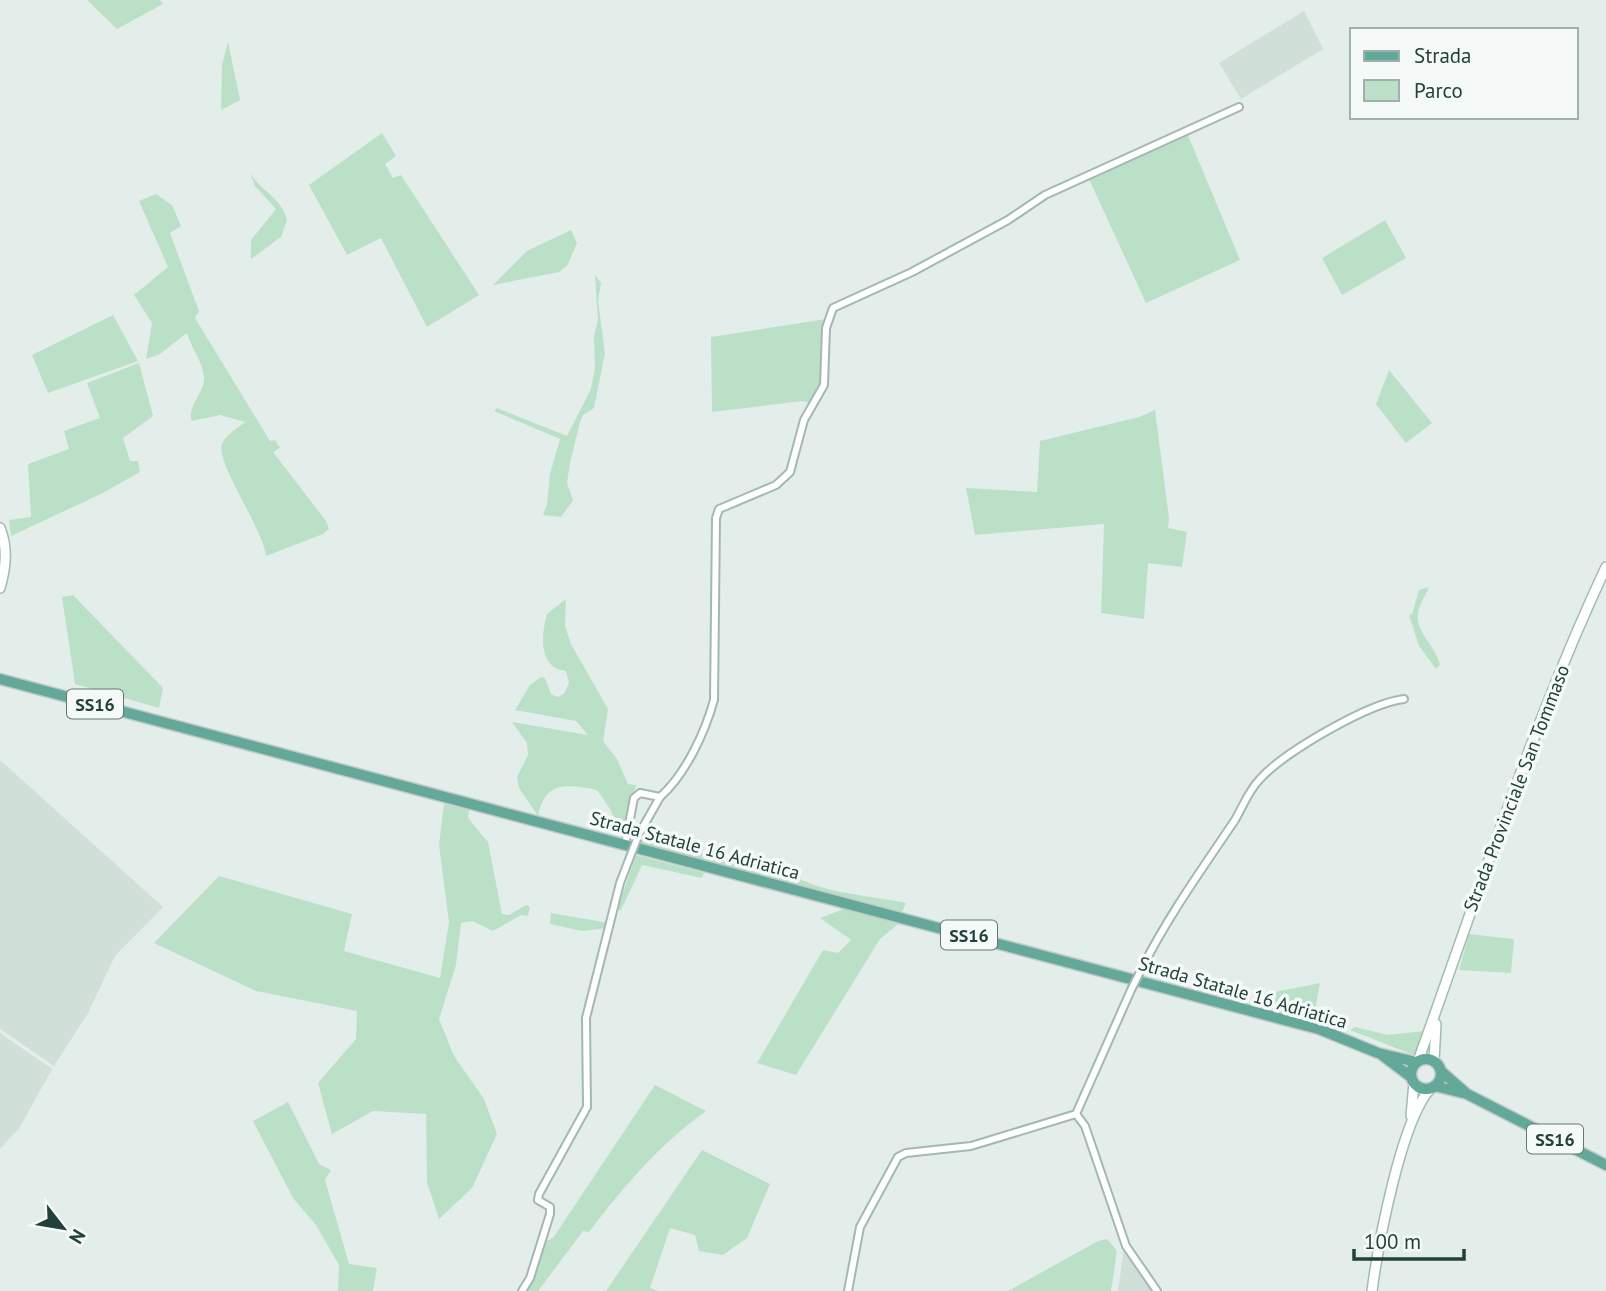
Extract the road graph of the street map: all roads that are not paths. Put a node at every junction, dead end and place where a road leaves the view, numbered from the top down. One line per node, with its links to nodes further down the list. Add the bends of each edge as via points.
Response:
1 (1239, 107): 9 (street, via 1045,195 912,272 833,308 825,328 824,385 804,420 790,472 776,485 719,509 714,700 674,783)
2 (0, 528): 4 (street)
3 (0, 542): 4 (street)
4 (6, 556): 6 (street)
5 (1606, 567): 11 (street, Strada Provinciale San Tommaso, via 1547,704)
6 (0, 587)
7 (0, 679): 10 (main road, Strada Statale 16 Adriatica / SS16)
8 (1404, 699): 19 (street, bridge, via 1326,732 1260,778 1176,905 1131,990)
9 (660, 797): 10 (street, via 640,793 635,798); 22 (street, bridge, via 620,883 586,1018 587,1107 539,1194 538,1200 550,1207 550,1214)
10 (622, 844): 12 (main road, Strada Statale 16 Adriatica / SS16, via 1319,1029)
11 (1437, 1013): 13 (street, Strada Provinciale San Tommaso); 14 (street, Strada Provinciale San Tommaso)
12 (1378, 1053): 13 (main road, Strada Statale 16 Adriatica / SS16); 16 (main road, Strada Statale 16 Adriatica / SS16)
13 (1417, 1061): 14 (main road, SS16); 16 (main road)
14 (1434, 1061): 15 (main road, SS16)
15 (1441, 1071): 17 (main road); 18 (main road, SS16)
16 (1412, 1080): 17 (main road, SS16, via 1423,1088); 20 (street)
17 (1433, 1087): 18 (main road, SS16); 20 (street, via 1421,1100)
18 (1467, 1094): 21 (main road, SS16)
19 (1076, 1114): 23 (street, via 971,1146 898,1157 860,1227); 24 (street, via 1085,1126 1126,1246)
20 (1411, 1124): 25 (street, via 1383,1223)
21 (1606, 1165)
22 (522, 1291)
23 (848, 1291)
24 (1157, 1291)
25 (1372, 1291)

